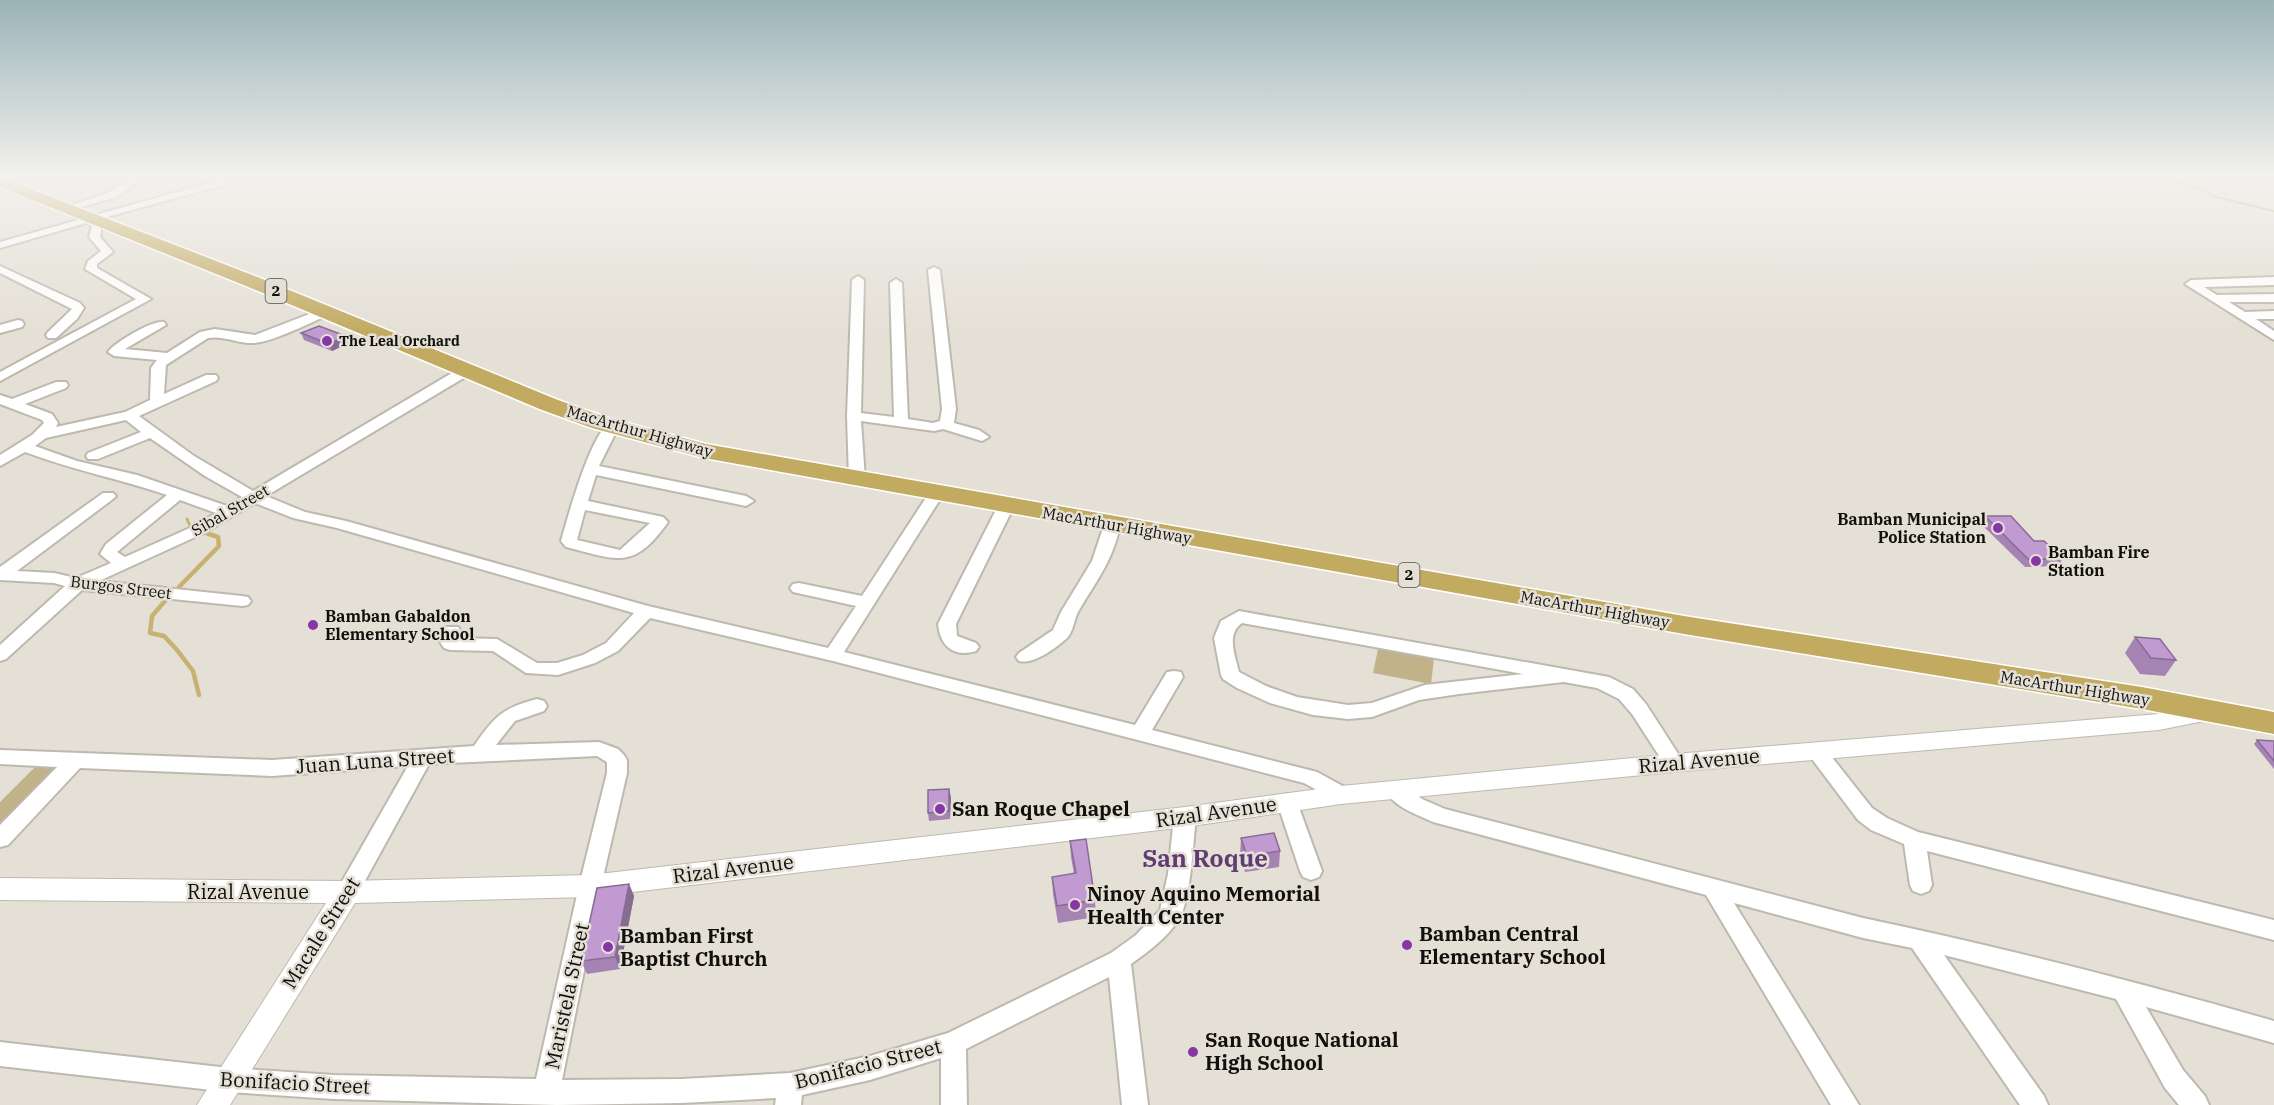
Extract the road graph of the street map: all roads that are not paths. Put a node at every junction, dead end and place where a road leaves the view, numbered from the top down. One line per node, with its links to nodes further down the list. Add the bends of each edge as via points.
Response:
1 (61, 229): 4 (street)
2 (95, 229): 22 (street, via 94,237 107,252 92,263 91,269 146,299)
3 (120, 229): 12 (highway, MacArthur Highway / 2)
4 (0, 245)
5 (0, 269): 18 (street, via 78,308)
6 (934, 270): 30 (street, via 950,418)
7 (858, 280): 28 (street)
8 (2274, 281): 11 (street, via 2191,284)
9 (896, 283): 29 (street)
10 (2274, 298): 11 (street)
11 (2213, 299): 14 (street)
12 (325, 312): 20 (street, via 262,338 204,335); 21 (highway, MacArthur Highway / 2)
13 (2274, 315): 14 (street)
14 (2243, 316): 19 (street)
15 (18, 324): 17 (street)
16 (160, 325): 20 (street, via 114,352)
17 (0, 329)
18 (52, 335)
19 (2273, 335)
20 (168, 357): 26 (street, via 158,368)
21 (467, 370): 31 (highway, MacArthur Highway / 2); 43 (street, Sibal Street)
22 (0, 377)
23 (211, 378): 26 (street)
24 (61, 385): 25 (street)
25 (6, 401): 33 (street, via 47,417 51,427)
26 (157, 402): 27 (street)
27 (129, 415): 32 (street); 33 (street)
28 (854, 416): 29 (street); 39 (street)
29 (901, 421): 30 (street)
30 (945, 425): 34 (street)
31 (612, 426): 38 (street); 39 (highway, MacArthur Highway / 2, via 722,455)
32 (151, 433): 36 (street); 43 (street)
33 (45, 434): 35 (street)
34 (982, 437)
35 (22, 446): 37 (street); 41 (street, via 73,465 132,478)
36 (93, 456)
37 (0, 462)
38 (590, 469): 44 (street); 45 (street)
39 (856, 479): 40 (highway, MacArthur Highway / 2)
40 (936, 493): 46 (highway, MacArthur Highway / 2); 54 (street)
41 (178, 494): 47 (street); 49 (street, via 112,547 108,554)
42 (108, 496): 50 (street)
43 (253, 497): 47 (street, Sibal Street); 55 (street, via 300,515)
44 (746, 501)
45 (579, 504): 45 (street, via 657,520 660,522 632,550 618,555 569,541)
46 (1006, 506): 48 (highway, MacArthur Highway / 2); 57 (street, via 947,624 948,638 954,644)
47 (228, 512): 49 (street, Sibal Street)
48 (1112, 525): 60 (street, via 1109,543 1089,583 1065,617 1061,633); 64 (highway, MacArthur Highway / 2)
49 (125, 564): 51 (street, Sibal Street)
50 (0, 575): 51 (street, Burgos Street, via 54,578)
51 (78, 584): 53 (street, Burgos Street); 58 (street, Sibal Street)
52 (799, 588): 54 (street)
53 (242, 601)
54 (868, 603): 59 (street)
55 (645, 611): 56 (street, via 606,650 573,665 543,670 524,665 497,645 450,644 447,639); 59 (street)
56 (452, 631)
57 (970, 647)
58 (0, 655)
59 (833, 655): 66 (street)
60 (1025, 657)
61 (1561, 676): 61 (street, via 1239,617 1227,625 1223,638 1230,675 1281,699 1337,712 1384,707 1412,694); 72 (street, via 1602,682 1626,694)
62 (1174, 677): 66 (street)
63 (537, 706): 68 (street, via 511,713 502,720)
64 (2215, 712): 65 (highway, MacArthur Highway / 2); 67 (street, Rizal Avenue, via 2158,722)
65 (2274, 723)
66 (1140, 734): 74 (street, via 1310,777)
67 (1816, 752): 72 (street, Rizal Avenue); 78 (street, via 1866,814)
68 (480, 753): 70 (street, Juan Luna Street); 81 (street, Juan Luna Street, via 599,749 617,760)
69 (0, 757): 71 (street, Juan Luna Street)
70 (422, 758): 71 (street, Juan Luna Street, via 243,768); 84 (street, Macale Street)
71 (75, 761): 77 (street)
72 (1674, 763): 73 (street, Rizal Avenue)
73 (1395, 790): 74 (street, Rizal Avenue); 83 (street, via 1440,816)
74 (1341, 795): 75 (street, Rizal Avenue)
75 (1287, 802): 76 (street, Rizal Avenue); 79 (street)
76 (1185, 817): 81 (street, Rizal Avenue); 87 (street, Bonifacio Street, via 1170,914 1144,942)
77 (0, 839)
78 (1914, 839): 80 (street); 85 (street)
79 (1311, 871)
80 (1921, 885)
81 (590, 886): 84 (street, Rizal Avenue); 94 (street, Maristela Street)
82 (0, 889): 84 (street, Rizal Avenue)
83 (1714, 890): 86 (street); 98 (street)
84 (347, 892): 92 (street, Macale Street)
85 (2274, 930)
86 (1919, 939): 88 (street); 99 (street)
87 (1119, 960): 90 (street, Bonifacio Street); 97 (street)
88 (2123, 989): 89 (street); 100 (street, via 2174,1079)
89 (2274, 1032)
90 (952, 1042): 93 (street, Bonifacio Street); 96 (street)
91 (0, 1054): 92 (street, Bonifacio Street)
92 (229, 1080): 94 (street, Bonifacio Street); 95 (street, Macale Street)
93 (789, 1095): 94 (street, Bonifacio Street, via 682,1090)
94 (545, 1099)
95 (213, 1105)
96 (954, 1105)
97 (1135, 1105)
98 (1846, 1105)
99 (2035, 1105)
100 (2196, 1105)

